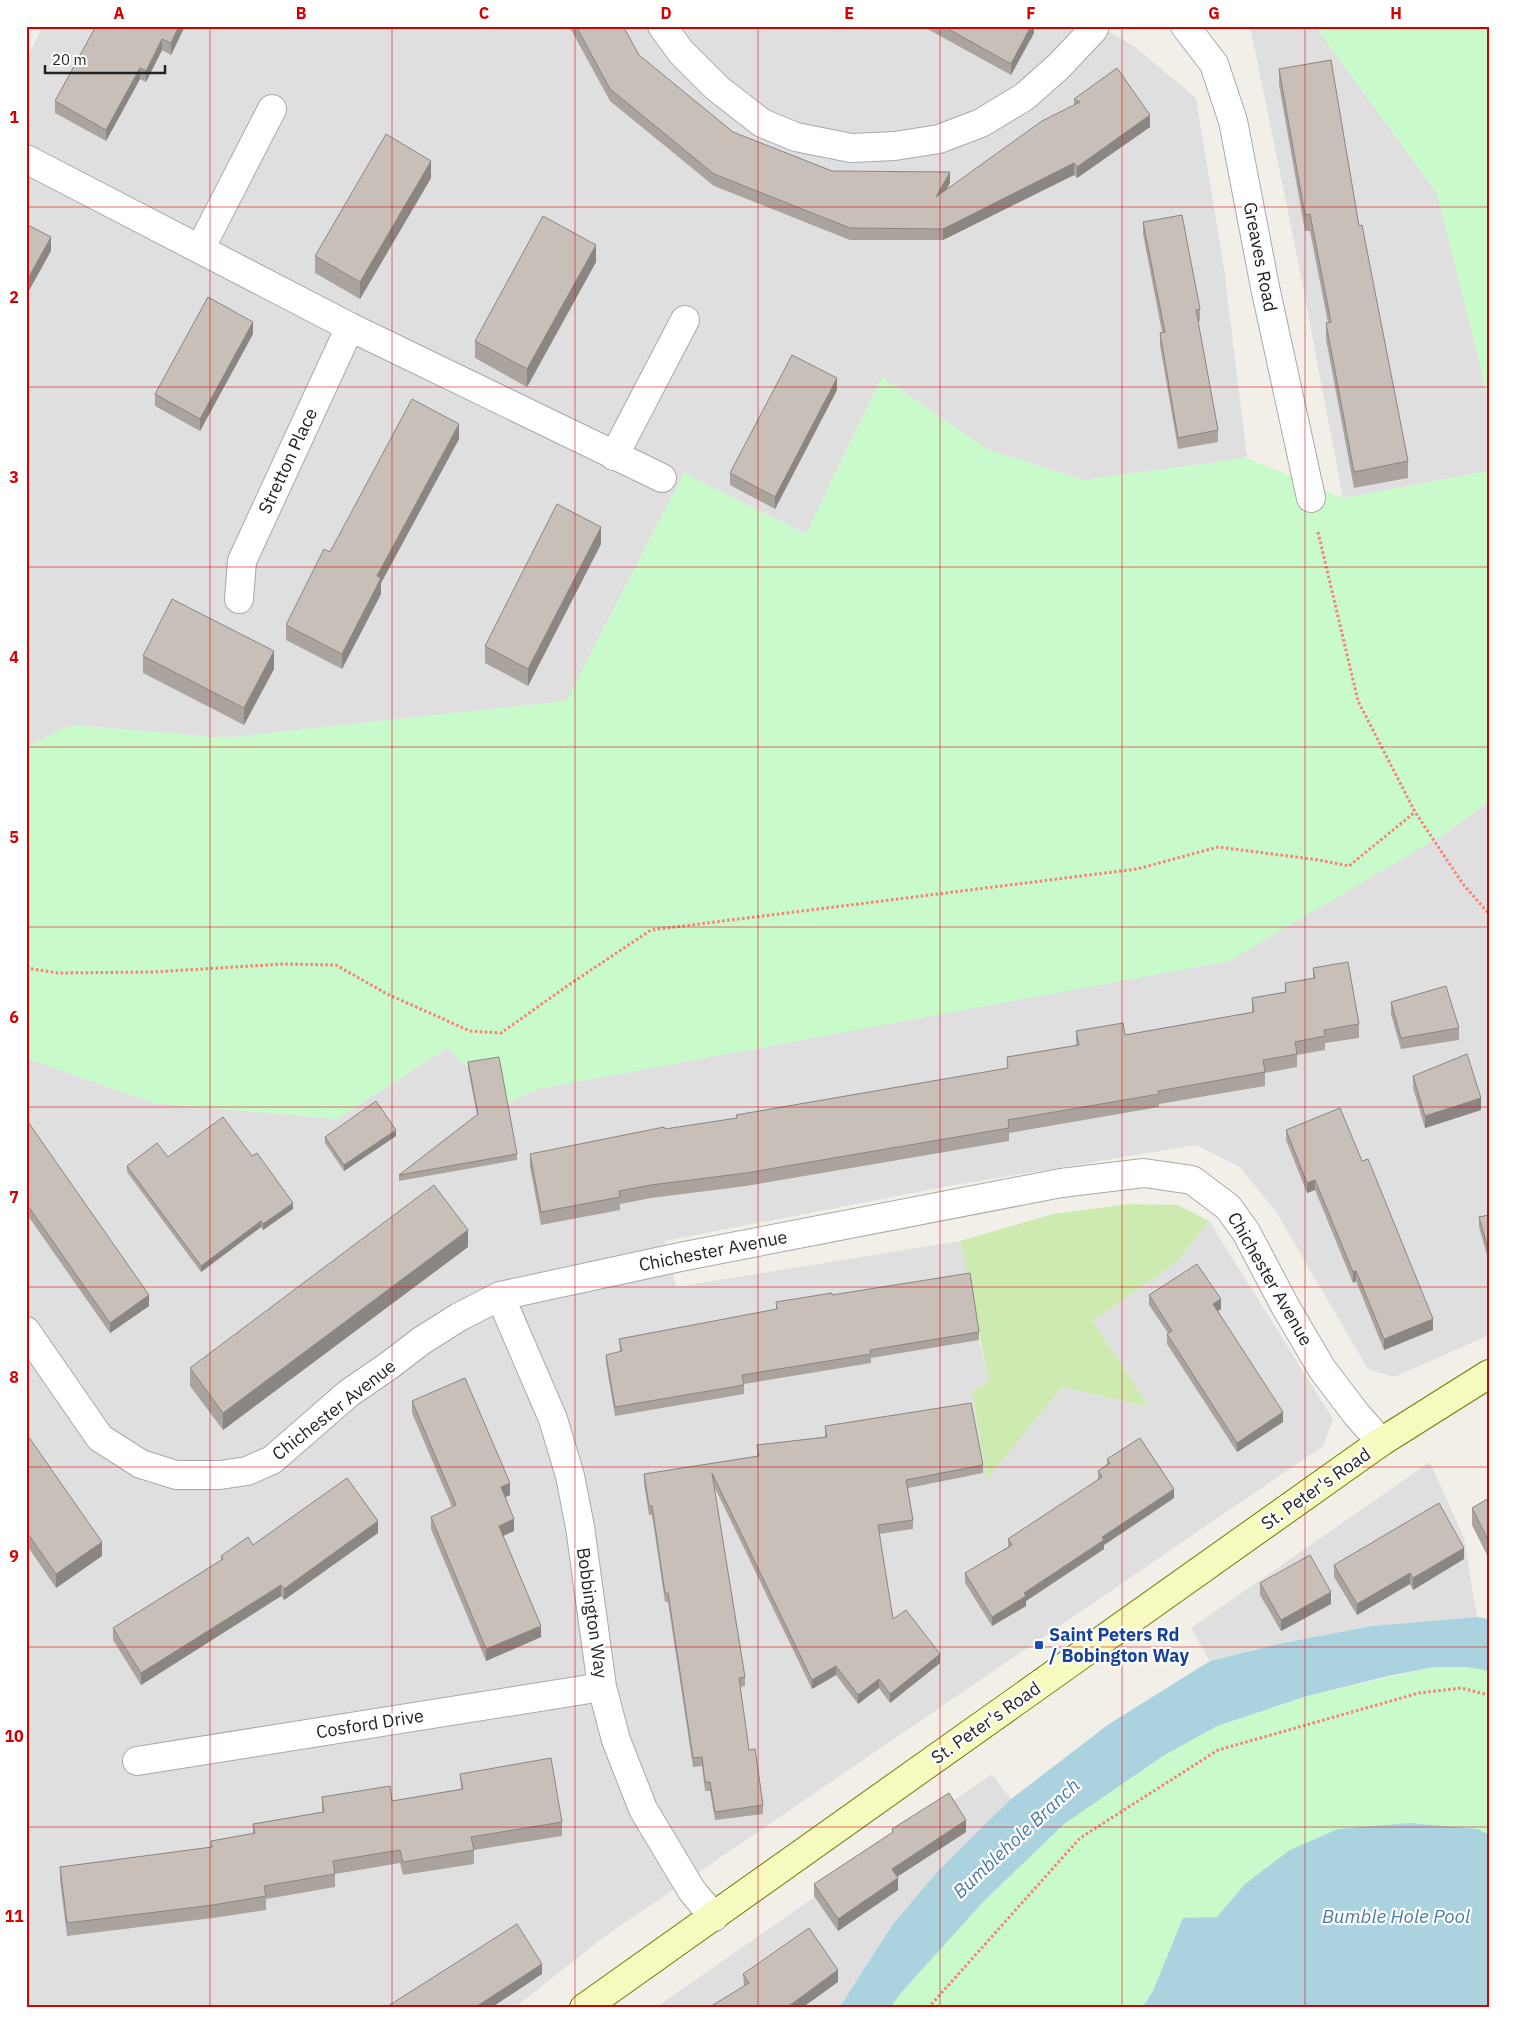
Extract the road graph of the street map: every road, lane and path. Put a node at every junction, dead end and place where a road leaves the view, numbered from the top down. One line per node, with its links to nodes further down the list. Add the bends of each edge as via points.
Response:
1 (662, 26): 2 (street, via 681,52 717,88 762,123 796,137 851,148 939,139 981,123 1024,97 1059,66)
2 (1095, 26)
3 (1185, 26): 11 (street, Greaves Road, via 1214,64 1233,121)
4 (272, 109): 6 (street)
5 (26, 159): 6 (street)
6 (200, 249): 8 (street)
7 (685, 320): 9 (street)
8 (350, 327): 9 (street); 12 (street, Stretton Place, via 242,560)
9 (614, 456): 10 (street)
10 (662, 478)
11 (1310, 498): 13 (path, via 1358,701)
12 (239, 599)
13 (1415, 812): 14 (path, via 1463,884); 15 (path, via 1349,866 1218,848 1137,869 651,930 500,1033 470,1032 386,994 336,966 283,964 77,973)
14 (1489, 914)
15 (26, 968)
16 (500, 1296): 17 (street, Chichester Avenue, via 421,1341 350,1392 272,1460 247,1471 220,1475 176,1475 141,1464 100,1438); 19 (street, Chichester Avenue, via 685,1256 1060,1183 1144,1173 1192,1180 1228,1207 1255,1248 1322,1369); 20 (street, Bobbington Way, via 553,1420 570,1476)
17 (26, 1331)
18 (1489, 1374): 19 (street, St. Peter's Road)
19 (1381, 1442): 23 (street, St. Peter's Road)
20 (602, 1687): 22 (street, Cosford Drive); 23 (street, Bobbington Way, via 616,1740 643,1809 692,1891)
21 (1489, 1695): 25 (path, via 1461,1688 1419,1693 1218,1750 1080,1838)
22 (137, 1761)
23 (714, 1917): 24 (street, St. Peter's Road)
24 (584, 2008)
25 (928, 2008)

